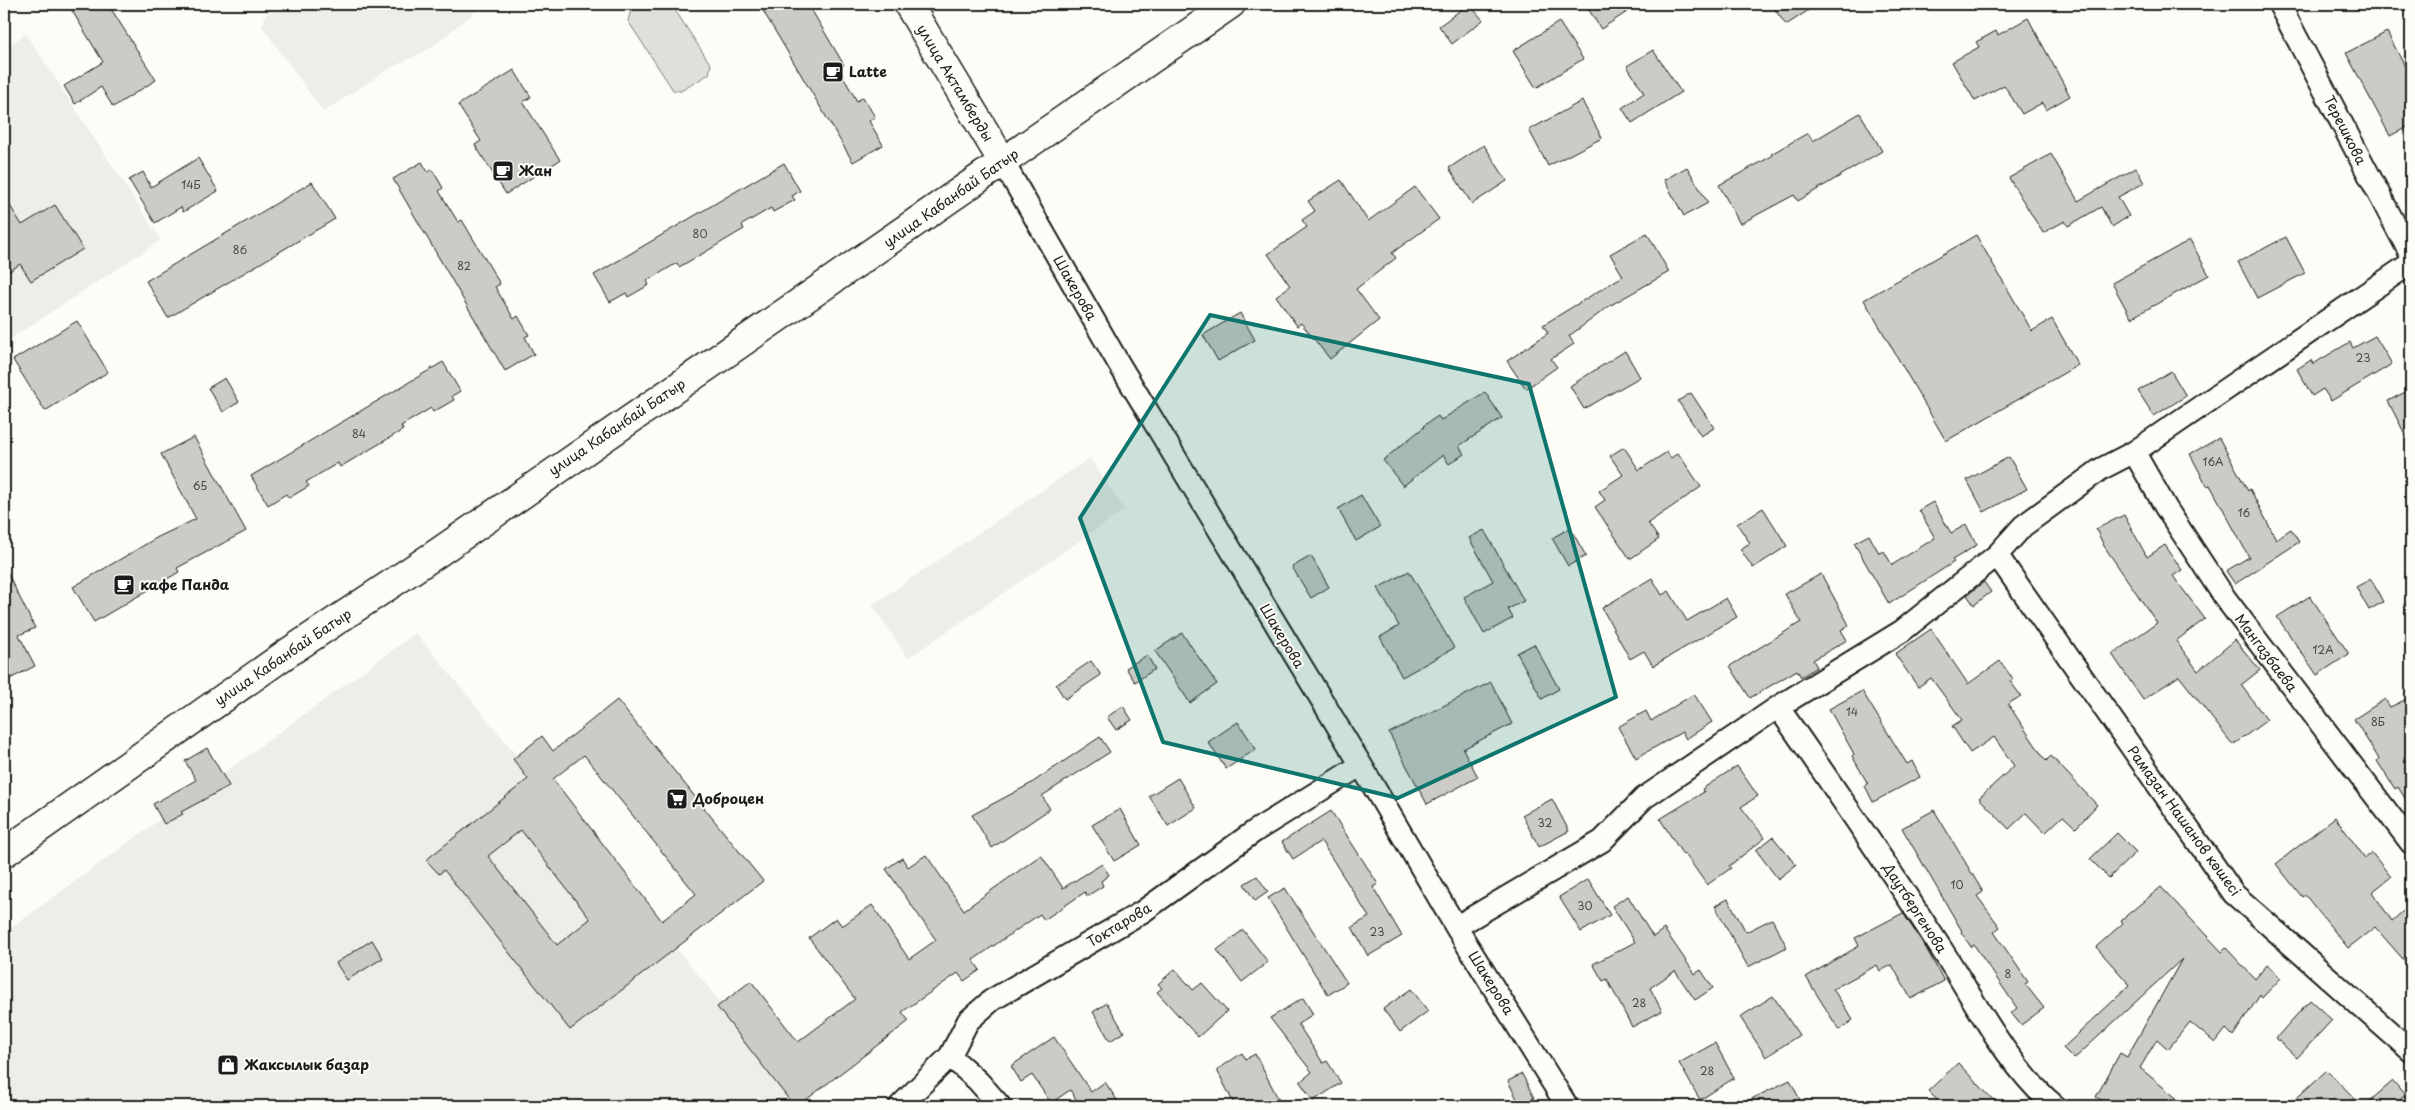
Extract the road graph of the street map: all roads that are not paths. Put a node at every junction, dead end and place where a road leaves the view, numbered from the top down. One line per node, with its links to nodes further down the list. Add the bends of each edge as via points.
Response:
1 (908, 4): 4 (main road, улица Актамберды)
2 (1231, 4): 4 (main road, улица Кабанбай Батыр)
3 (2279, 4): 5 (street, Терешкова)
4 (1003, 162): 10 (street, Шакерова, via 1119,364); 12 (main road, улица Кабанбай Батыр)
5 (2411, 255)
6 (2411, 263): 7 (street)
7 (2134, 452): 8 (street, via 2101,469 2023,526); 11 (street, Мангазбаева, via 2225,598)
8 (1997, 555): 9 (street, via 1902,631); 14 (street, Рамазан Нашанов көшесі, via 2234,894)
9 (1778, 707): 13 (street, via 1644,798 1602,841); 19 (street, Даутбергенова, via 1887,865 1999,1042)
10 (1361, 765): 13 (street, Шакерова); 15 (street, Токтарова, via 1255,831 1142,912 992,1000 968,1021)
11 (2411, 843)
12 (4, 852)
13 (1456, 927): 18 (street, Шакерова)
14 (2411, 1051)
15 (950, 1056): 16 (street, Токтарова); 17 (street)
16 (900, 1106)
17 (1000, 1106)
18 (1567, 1106)
19 (2055, 1106)

